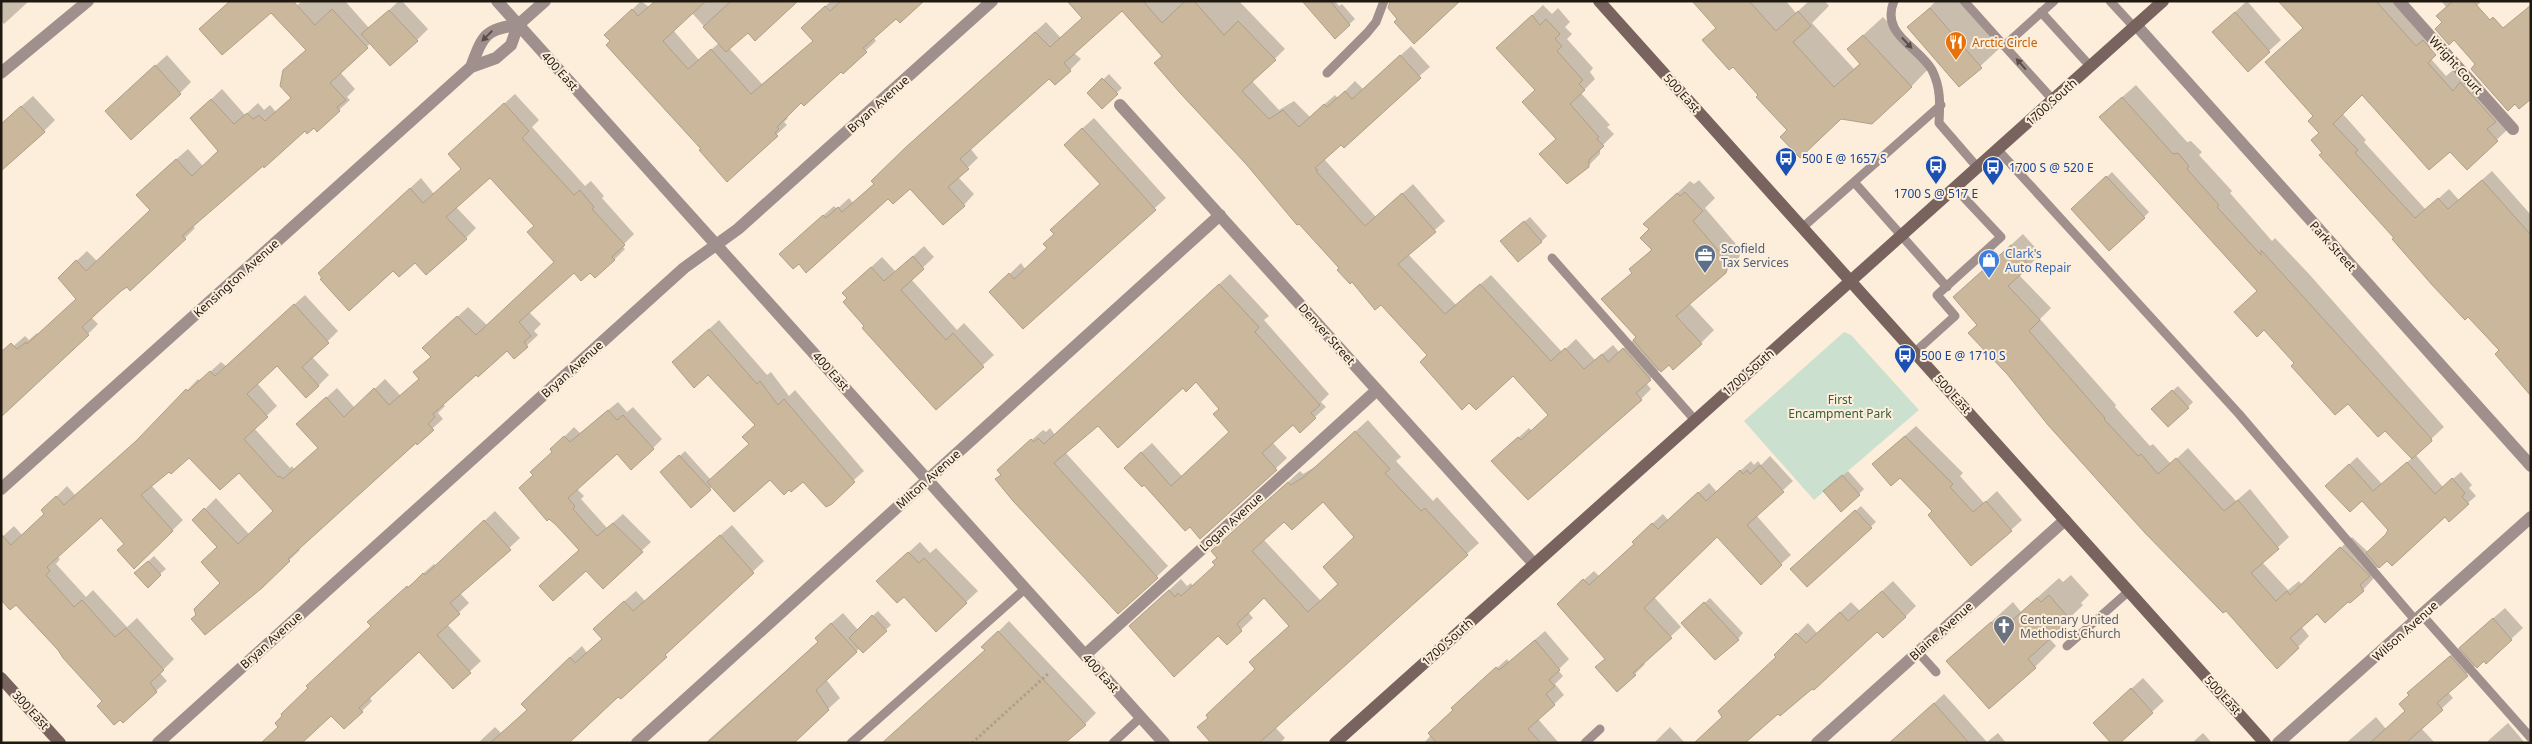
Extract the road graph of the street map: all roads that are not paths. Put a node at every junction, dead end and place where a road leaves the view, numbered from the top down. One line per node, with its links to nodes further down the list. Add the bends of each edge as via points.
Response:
1 (88, 1): 19 (street)
2 (497, 1): 14 (street, 400 East)
3 (545, 1): 14 (street, Kensington Avenue)
4 (992, 1): 32 (street, Bryan Avenue, via 738,229)
5 (1384, 1): 20 (lane, via 1376,22)
6 (1599, 1): 30 (street, 500 East)
7 (1894, 1): 22 (lane, one-way to 22, via 1889,12 1891,24 1931,70)
8 (1964, 1): 16 (lane)
9 (2054, 1): 13 (lane)
10 (2110, 1): 15 (lane)
11 (2163, 1): 15 (street, 1700 South)
12 (2399, 1): 24 (street, Wright Court)
13 (2041, 12): 16 (lane); 18 (lane)
14 (518, 26): 17 (street, Kensington Avenue, via 511,45 496,58); 17 (street, Kensington Avenue, one-way to 17, via 495,28 482,41); 32 (street, 400 East)
15 (2135, 26): 18 (street, 1700 South); 39 (street, Park Street)
16 (2004, 46): 21 (lane, one-way to 16)
17 (471, 66): 41 (street, Kensington Avenue)
18 (2090, 66): 21 (street, 1700 South)
19 (1, 73)
20 (1327, 73)
21 (2054, 100): 25 (street, 1700 South)
22 (1940, 104): 26 (lane, via 1939,123); 27 (lane)
23 (1120, 105): 29 (street, Denver Street)
24 (2513, 129)
25 (1998, 150): 26 (street, 1700 South); 47 (lane, via 2239,414)
26 (1978, 168): 28 (street, 1700 South)
27 (1854, 182): 30 (lane); 31 (lane)
28 (1956, 188): 31 (street, 1700 South); 35 (lane, via 2001,237)
29 (1220, 215): 37 (street, Denver Street); 40 (street, Milton Avenue)
30 (1803, 227): 34 (street, 500 East)
31 (1902, 236): 34 (street, 1700 South); 35 (lane)
32 (716, 244): 40 (street, 400 East); 57 (street, Bryan Avenue, via 684,268)
33 (1552, 258): 38 (lane)
34 (1852, 282): 36 (street, 500 East); 38 (street, 1700 South)
35 (1947, 287): 36 (lane, via 1937,296 1955,316)
36 (1915, 352): 43 (street, 500 East)
37 (1377, 390): 44 (street, Denver Street); 50 (street, Logan Avenue)
38 (1694, 419): 44 (street, 1700 South)
39 (2531, 466)
40 (928, 480): 45 (street, 400 East); 58 (street, Milton Avenue)
41 (1, 490)
42 (2531, 517): 47 (street, Wilson Avenue)
43 (2066, 520): 46 (street, 500 East); 49 (street, Blaine Avenue)
44 (1534, 564): 62 (street, 1700 South)
45 (1026, 588): 50 (street, 400 East); 59 (lane)
46 (2129, 591): 48 (lane); 65 (street, 500 East)
47 (2419, 618): 55 (lane); 66 (street, Wilson Avenue)
48 (2067, 646)
49 (1918, 652): 51 (lane); 64 (street, Blaine Avenue)
50 (1085, 655): 53 (street, 400 East)
51 (1936, 672)
52 (1, 678): 56 (street, 300 East)
53 (1141, 717): 60 (lane); 61 (street, 400 East)
54 (1600, 729): 63 (lane)
55 (2531, 738)
56 (60, 743)
57 (158, 743)
58 (636, 743)
59 (851, 743)
60 (1113, 743)
61 (1164, 743)
62 (1334, 743)
63 (1585, 743)
64 (1817, 743)
65 (2265, 743)
66 (2278, 743)

